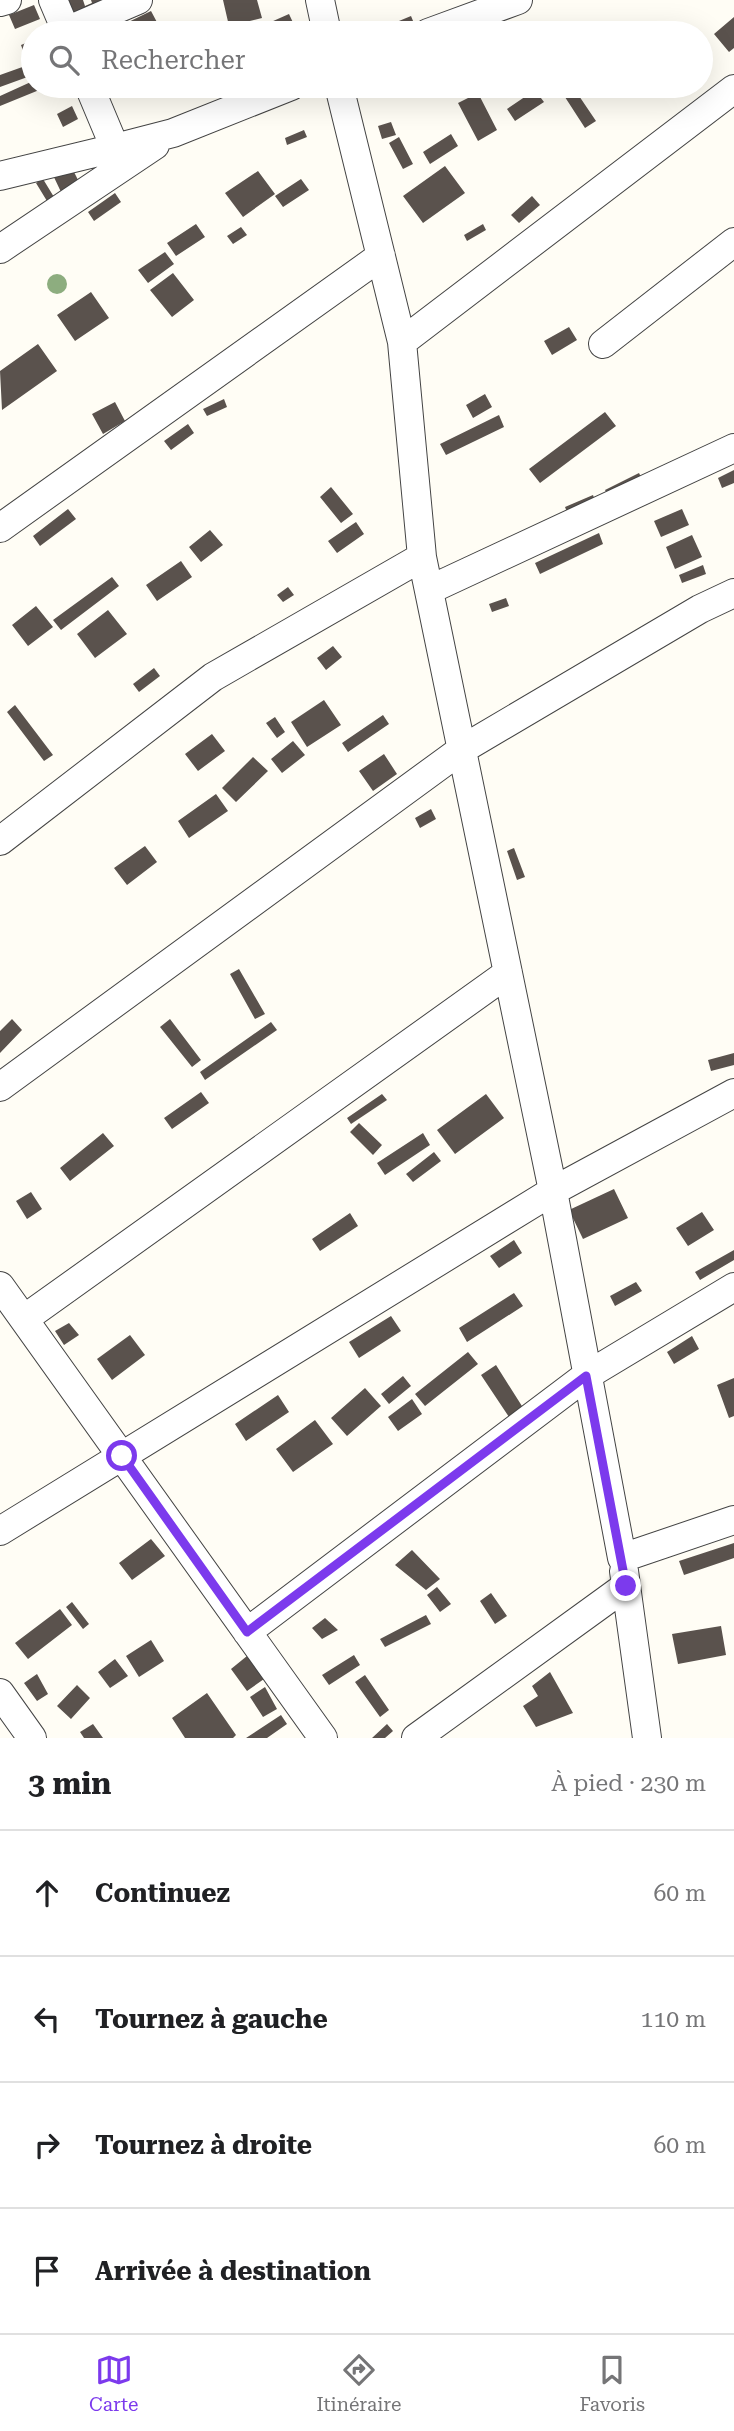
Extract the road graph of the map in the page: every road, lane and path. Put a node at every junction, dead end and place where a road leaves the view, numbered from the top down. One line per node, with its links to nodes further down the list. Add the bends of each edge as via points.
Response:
1 (7, 0): 6 (street)
2 (53, 0): 7 (street)
3 (138, 0): 8 (street)
4 (320, 0): 9 (street)
5 (518, 0): 10 (street)
6 (0, 2)
7 (62, 21)
8 (91, 21)
9 (324, 21)
10 (461, 21)
11 (734, 89): 21 (street)
12 (94, 98): 16 (street)
13 (260, 98): 15 (street)
14 (342, 98): 20 (street)
15 (173, 133): 16 (street); 19 (street)
16 (116, 148): 17 (street)
17 (0, 176)
18 (734, 242): 22 (street)
19 (0, 249)
20 (381, 256): 21 (street); 24 (street)
21 (402, 342): 25 (street)
22 (603, 344)
23 (734, 448): 26 (street)
24 (0, 528)
25 (422, 557): 26 (street); 29 (street, via 213,677)
26 (429, 590): 28 (street)
27 (734, 593): 28 (street)
28 (461, 750): 30 (street); 31 (street)
29 (0, 841)
30 (508, 973): 33 (street); 36 (street)
31 (0, 1087)
32 (734, 1093): 33 (street)
33 (553, 1191): 37 (street); 38 (street)
34 (0, 1286): 36 (street)
35 (734, 1287): 37 (street)
36 (24, 1320): 38 (street)
37 (586, 1376): 41 (street); 42 (street)
38 (122, 1456): 40 (street); 42 (street)
39 (734, 1520): 41 (street)
40 (0, 1531)
41 (624, 1572): 46 (street); 47 (street)
42 (247, 1632): 45 (street)
43 (0, 1693): 44 (street)
44 (32, 1738)
45 (323, 1738)
46 (415, 1738)
47 (647, 1738)

